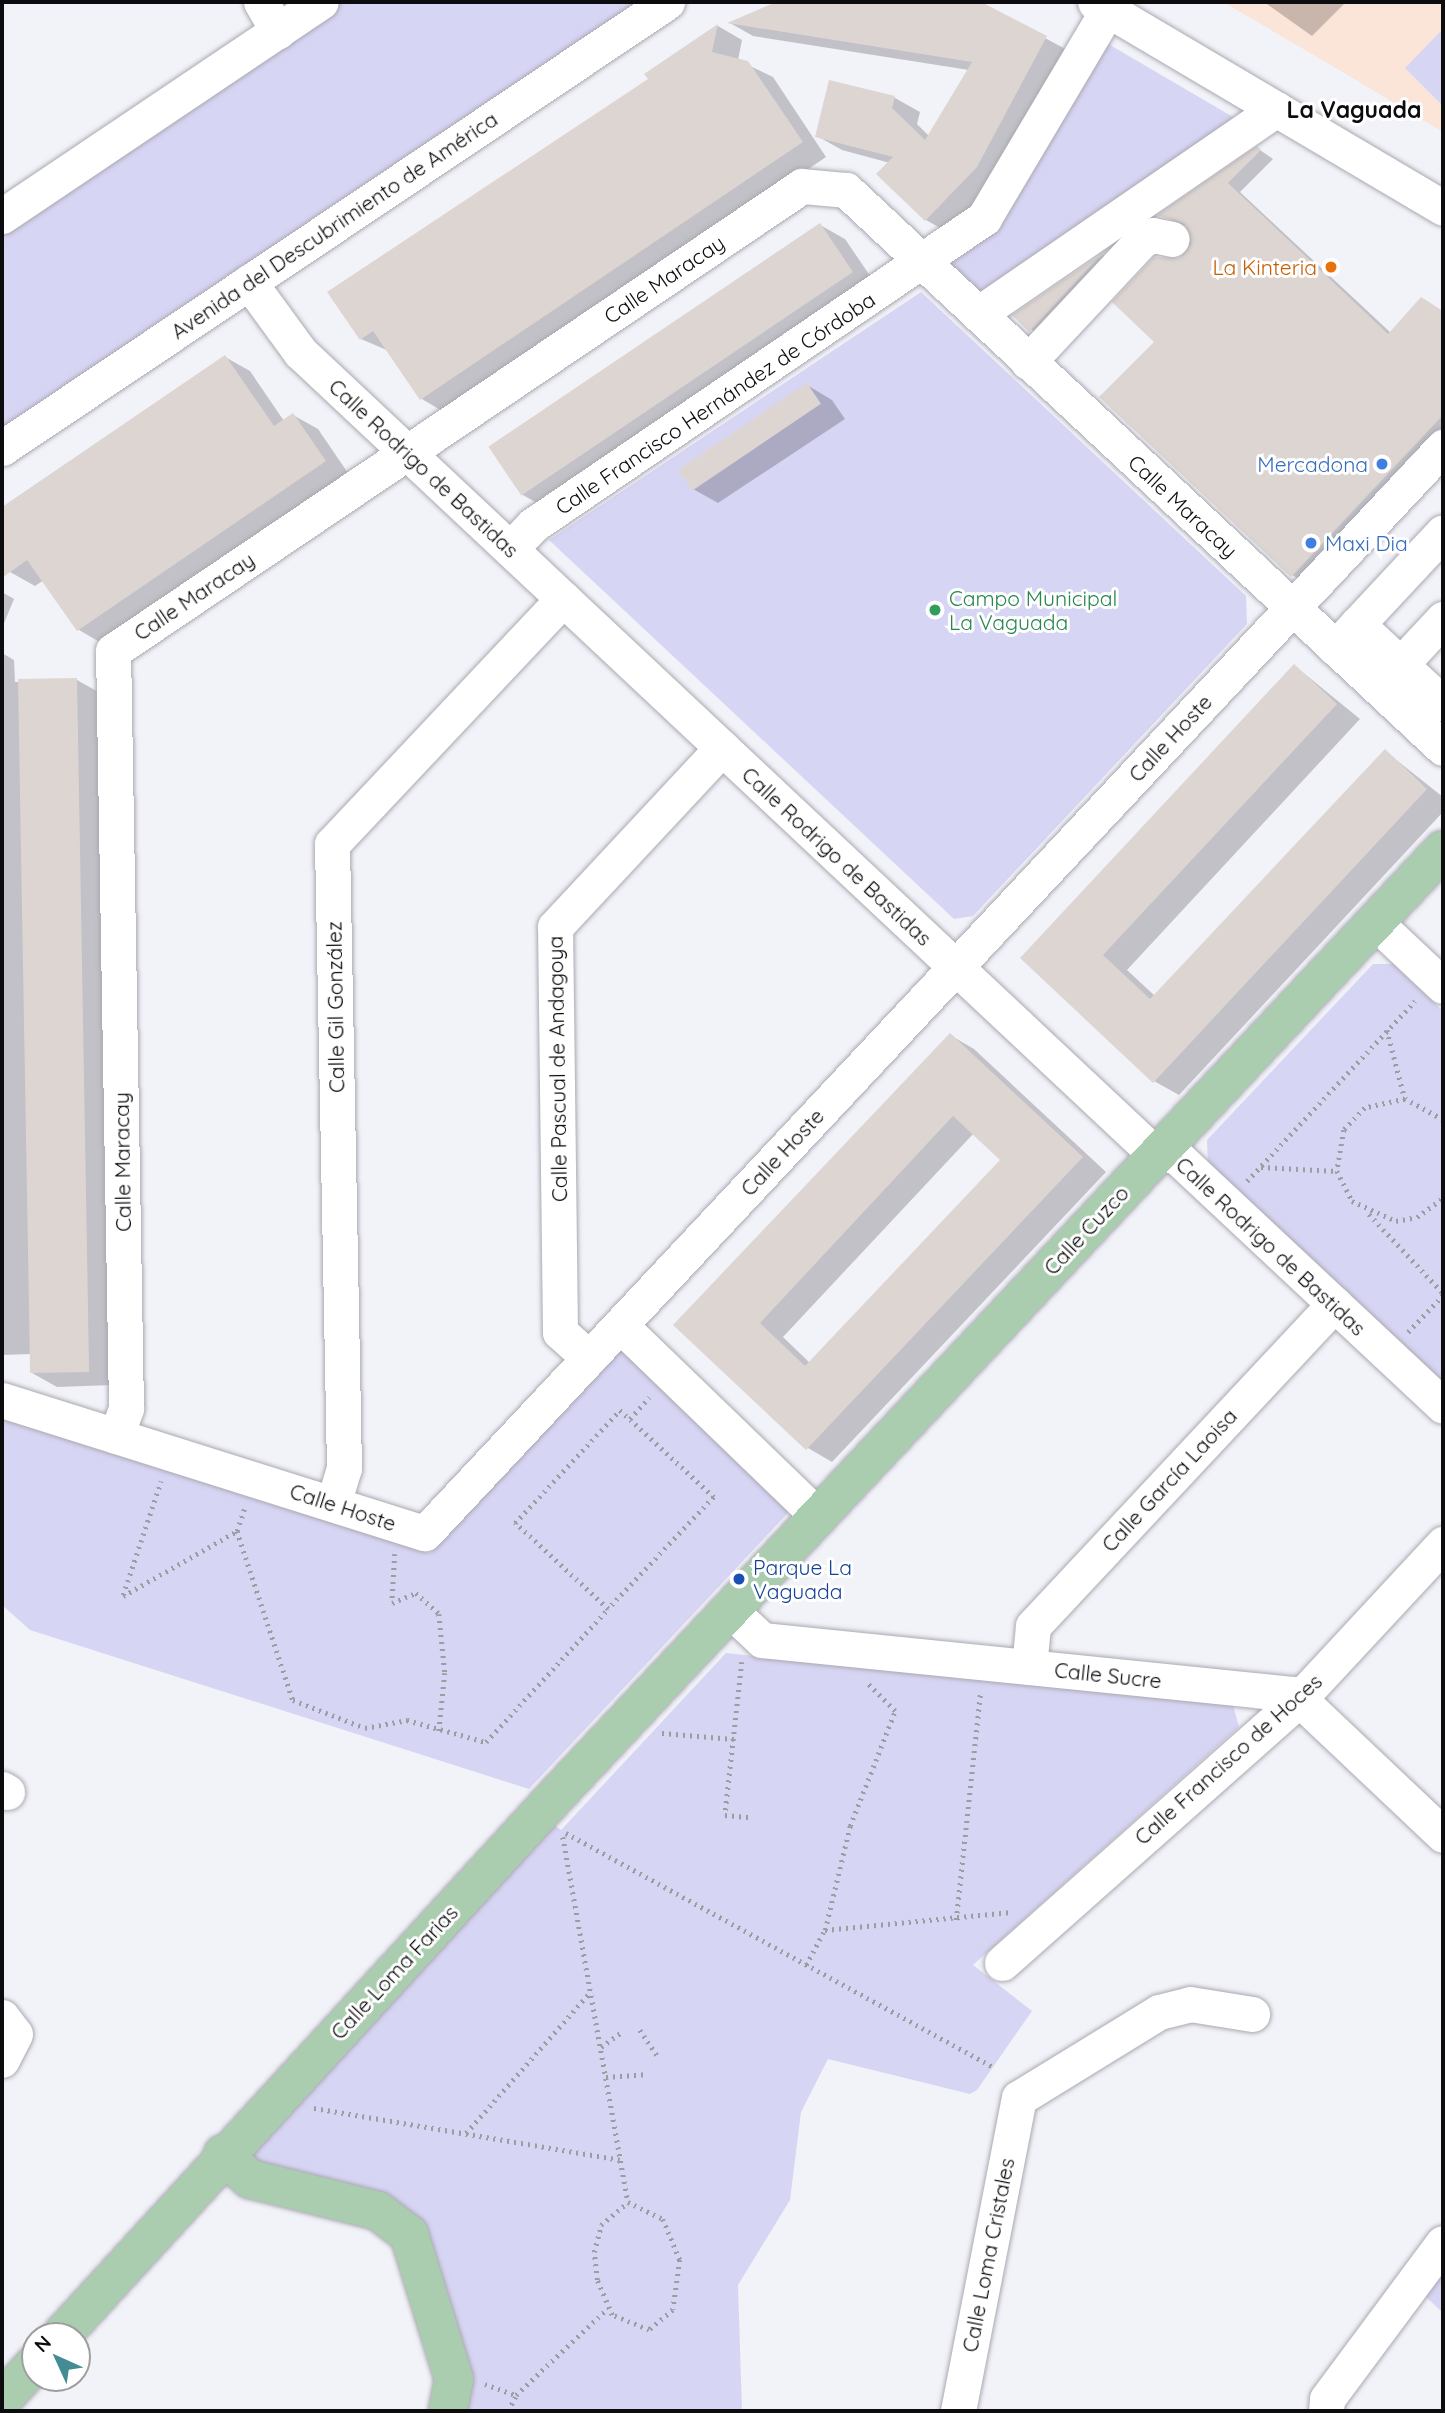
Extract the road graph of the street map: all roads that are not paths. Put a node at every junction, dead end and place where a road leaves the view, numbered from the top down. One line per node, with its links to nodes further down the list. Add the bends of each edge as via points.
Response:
1 (321, 2): 4 (street)
2 (667, 2): 11 (street, Avenida del Descubrimiento de América)
3 (1113, 4): 5 (street); 6 (street); 10 (street, via 984,218)
4 (269, 16): 8 (street)
5 (1276, 108): 7 (street); 12 (street)
6 (1443, 184)
7 (1443, 208)
8 (2, 216)
9 (1172, 239): 13 (street, via 1153,234 1142,240)
10 (924, 263): 12 (street, Calle Maracay); 16 (street, Calle Maracay, via 846,190 802,186); 18 (street, Calle Francisco Hernández de Córdoba, via 533,525)
11 (249, 282): 15 (street, Avenida del Descubrimiento de América); 16 (street, Calle Rodrigo de Bastidas, via 291,344)
12 (978, 314): 13 (street, Calle Maracay)
13 (1028, 362): 20 (street, Calle Maracay)
14 (1443, 447): 20 (street, Calle Hoste)
15 (2, 448)
16 (407, 452): 18 (street, Calle Rodrigo de Bastidas); 37 (street, Calle Maracay, via 113,651 126,1408)
17 (1443, 532): 22 (street)
18 (510, 549): 19 (street, Calle Rodrigo de Bastidas)
19 (563, 599): 25 (street, Calle Rodrigo de Bastidas); 38 (street, Calle Gil González, via 332,844 344,1468)
20 (1292, 608): 22 (street, Calle Maracay); 29 (street, Calle Hoste)
21 (1443, 619): 23 (street)
22 (1346, 636): 23 (street); 26 (street, Calle Maracay)
23 (1401, 664): 24 (street)
24 (1439, 692)
25 (722, 748): 29 (street, Calle Rodrigo de Bastidas); 34 (street, Calle Pascual de Andagoya, via 555,926 560,1332)
26 (1443, 748)
27 (1443, 850): 28 (main road, Calle Cuzco)
28 (1376, 923): 30 (street); 31 (main road, Calle Cuzco)
29 (955, 967): 31 (street, Calle Rodrigo de Bastidas); 33 (street, Calle Hoste)
30 (1434, 989)
31 (1156, 1155): 32 (street, Calle Rodrigo de Bastidas, via 1175,1155); 39 (main road, Calle Cuzco)
32 (1334, 1304): 36 (street, Calle Rodrigo de Bastidas); 42 (street, Calle García Laoisa, via 1032,1626)
33 (620, 1325): 34 (street, Calle Hoste); 39 (street)
34 (589, 1359): 38 (street, Calle Hoste, via 425,1533)
35 (2, 1400): 37 (street, Calle Hoste)
36 (1443, 1406)
37 (116, 1436): 38 (street, Calle Hoste)
38 (333, 1504)
39 (818, 1516): 41 (main road, Calle Cuzco)
40 (1443, 1544): 43 (street, Calle Francisco de Hoces)
41 (730, 1610): 42 (street, Calle Sucre, via 762,1640); 49 (main road, Calle Loma Farias)
42 (1029, 1667): 43 (street, Calle Sucre)
43 (1299, 1699): 44 (street); 45 (street, Calle Francisco de Hoces)
44 (1443, 1835)
45 (1002, 1963)
46 (1252, 2014): 55 (street, Calle Loma Cristales, via 1190,2004 1159,2012 1018,2098)
47 (2, 2017): 48 (street, via 15,2034)
48 (2, 2060)
49 (223, 2154): 51 (main road, Calle Loma Farias); 54 (main road, via 250,2179 378,2211 409,2234 454,2379)
50 (1443, 2243): 56 (street, via 1327,2399)
51 (73, 2322)
52 (21, 2379): 53 (main road)
53 (2, 2400)
54 (449, 2411)
55 (958, 2411)
56 (1326, 2411)

